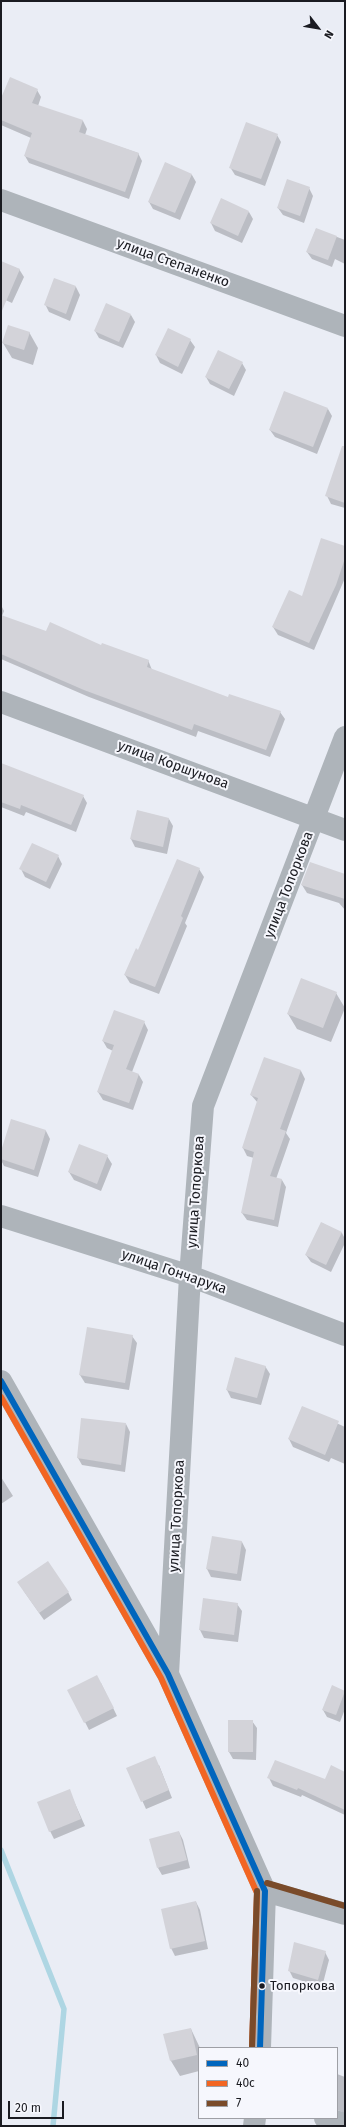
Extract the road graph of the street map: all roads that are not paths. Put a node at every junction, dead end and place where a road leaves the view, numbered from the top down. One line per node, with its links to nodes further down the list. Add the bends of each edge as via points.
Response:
1 (1, 200): 2 (street, улица Степаненко)
2 (345, 326)
3 (1, 702): 5 (street, улица Коршунова)
4 (345, 737): 5 (street, улица Топоркова)
5 (315, 818): 6 (street, улица Коршунова); 8 (street, улица Топоркова, via 203,1106)
6 (345, 830)
7 (1, 1216): 8 (street, улица Гончарука)
8 (190, 1276): 9 (street, улица Гончарука); 11 (street, улица Топоркова)
9 (345, 1335)
10 (1, 1381): 11 (street, улица Топоркова)
11 (168, 1674): 12 (street, улица Топоркова)
12 (265, 1892): 13 (street); 14 (street, улица Топоркова)
13 (345, 1914)
14 (260, 2047)
15 (328, 2119): 16 (street)
16 (345, 2124)

